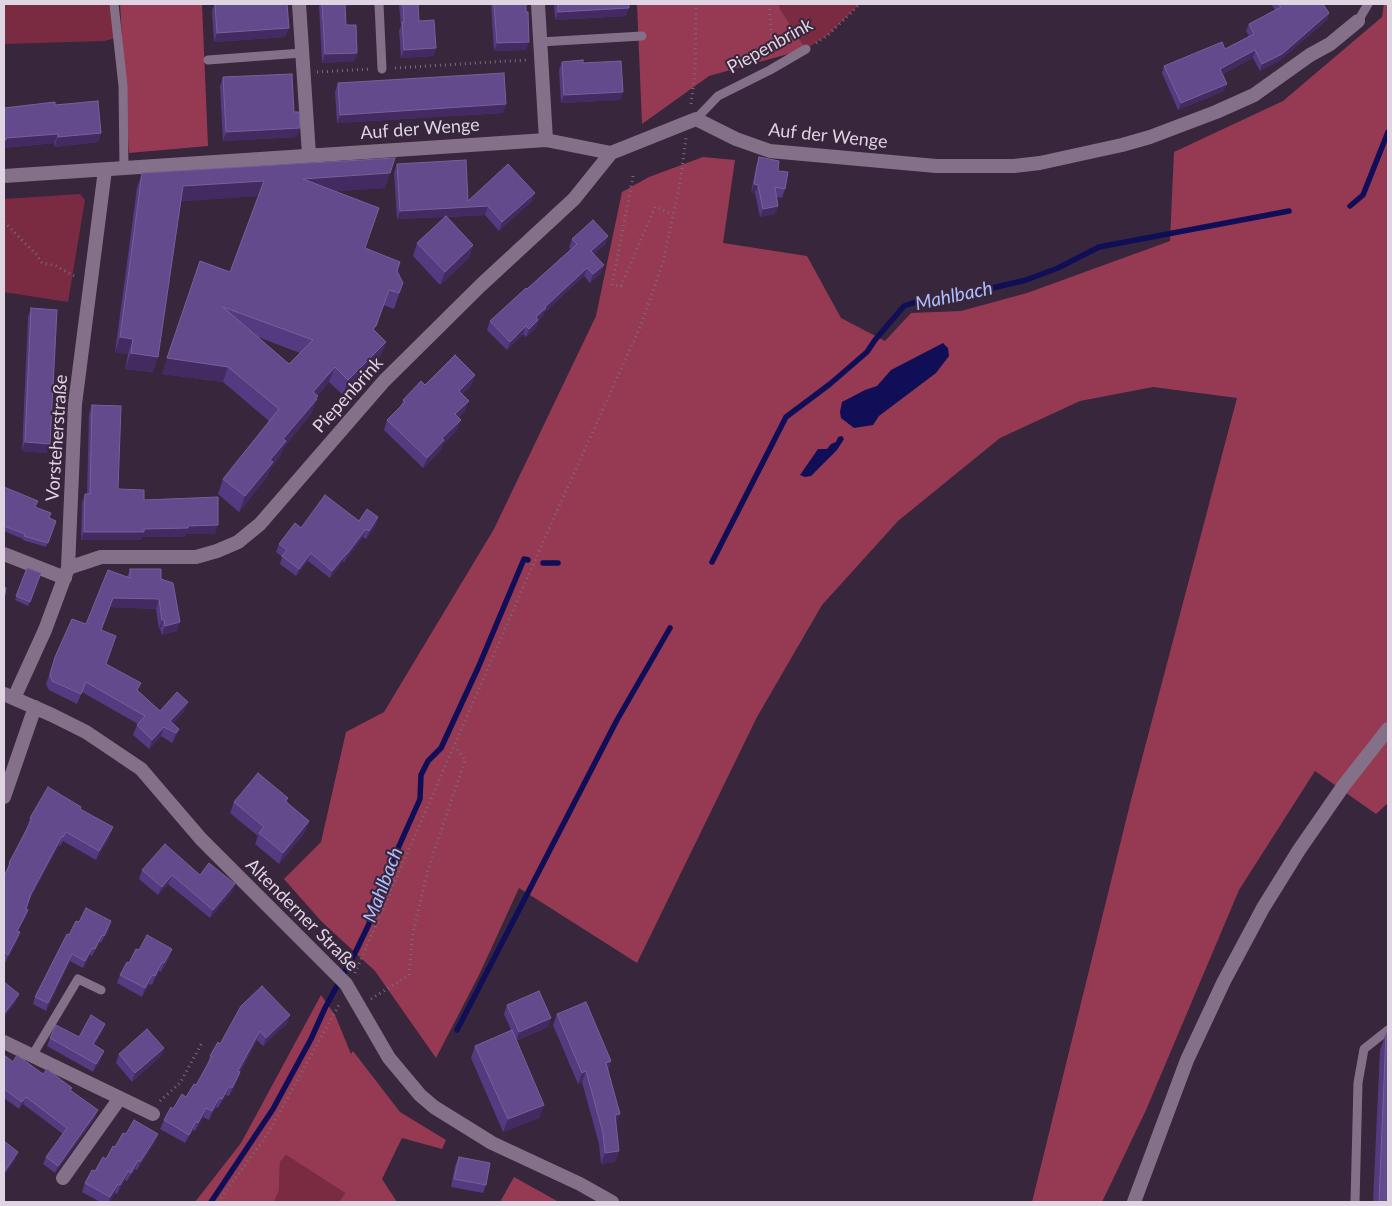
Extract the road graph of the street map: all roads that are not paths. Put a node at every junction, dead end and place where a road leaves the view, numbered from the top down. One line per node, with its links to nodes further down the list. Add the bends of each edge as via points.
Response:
1 (114, 4): 17 (lane, via 123,86)
2 (299, 4): 10 (street)
3 (379, 4): 12 (lane)
4 (538, 4): 8 (street)
5 (1368, 4): 6 (lane)
6 (1358, 21): 13 (street, Auf der Wenge, via 1330,44 1254,95 1122,145 1040,163 936,166 770,151 736,139)
7 (642, 36): 8 (lane)
8 (540, 42): 14 (street)
9 (806, 49): 13 (lane, Piepenbrink, via 718,96)
10 (302, 53): 11 (lane); 16 (street)
11 (208, 60)
12 (382, 68)
13 (693, 114): 15 (street)
14 (546, 140): 15 (street, Auf der Wenge); 16 (street, Auf der Wenge)
15 (612, 153): 21 (street, Piepenbrink, via 574,199 384,381 260,524 238,542 196,557 101,557)
16 (309, 155): 17 (street, Auf der Wenge)
17 (124, 169): 18 (street, Auf der Wenge)
18 (105, 170): 19 (street, Auf der Wenge); 21 (street, Vorsteherstraße, via 76,404)
19 (4, 176)
20 (4, 554): 21 (street)
21 (66, 573): 22 (street, Vorsteherstraße, via 44,630)
22 (9, 696): 23 (street, Altenderner Straße)
23 (35, 707): 25 (street); 33 (street, Altenderner Straße, via 86,732 141,769 201,840 346,984 389,1058 420,1095 492,1143)
24 (1388, 729): 34 (street, via 1321,817 1250,932 1187,1060)
25 (4, 797)
26 (101, 990): 29 (lane, via 78,979)
27 (1388, 1030): 35 (lane, via 1364,1049 1358,1083)
28 (4, 1042): 29 (street)
29 (32, 1056): 30 (street)
30 (120, 1098): 31 (street); 32 (street)
31 (150, 1113)
32 (63, 1178)
33 (612, 1202)
34 (1134, 1202)
35 (1355, 1202)

